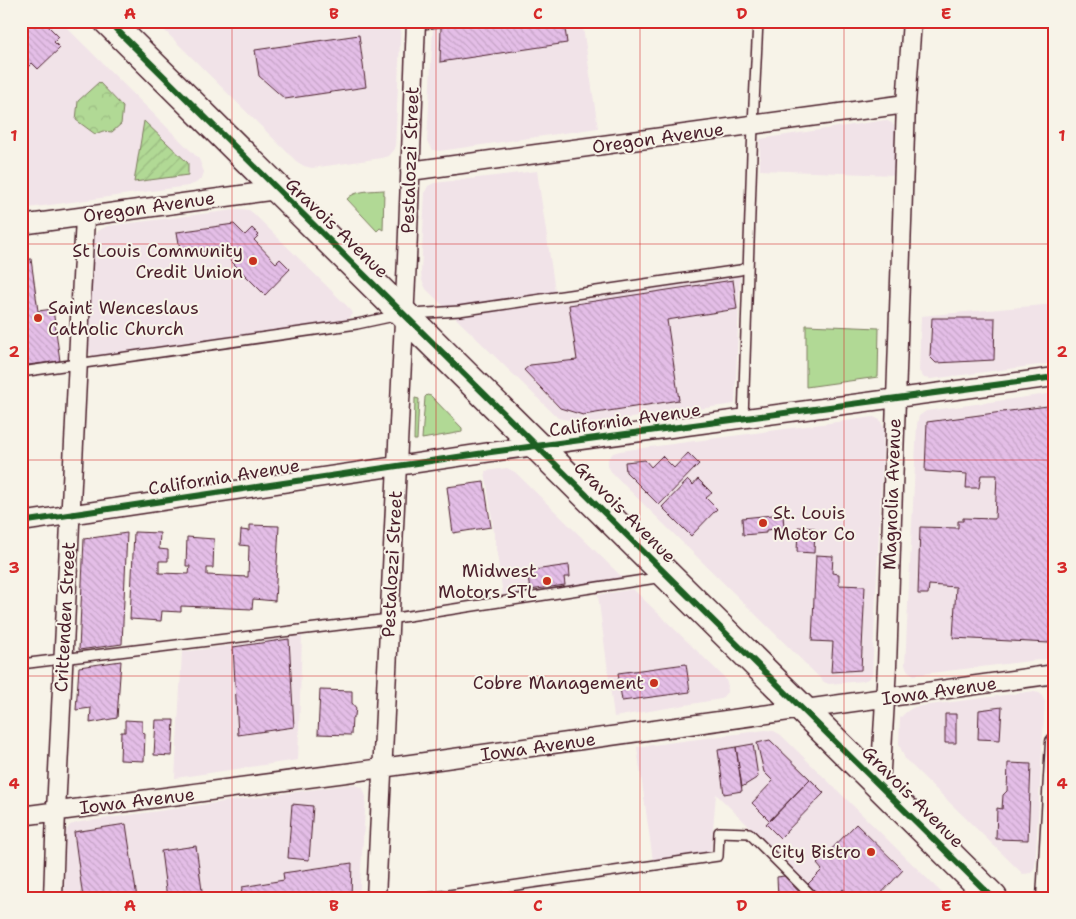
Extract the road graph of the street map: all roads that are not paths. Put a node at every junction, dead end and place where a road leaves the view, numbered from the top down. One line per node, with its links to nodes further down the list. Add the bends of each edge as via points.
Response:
1 (108, 21): 9 (main road, Gravois Avenue)
2 (444, 21): 5 (lane)
3 (758, 21): 7 (lane)
4 (912, 21): 6 (street, Magnolia Avenue)
5 (416, 23): 8 (street, Pestalozzi Street)
6 (906, 104): 7 (street, Oregon Avenue); 17 (street, Magnolia Avenue)
7 (752, 125): 8 (street, Oregon Avenue); 12 (lane)
8 (410, 171): 13 (street, Pestalozzi Street)
9 (277, 190): 10 (street, Oregon Avenue); 13 (main road, Gravois Avenue)
10 (85, 217): 11 (street, Oregon Avenue); 14 (street, Crittenden Street)
11 (21, 225)
12 (748, 267): 13 (lane, via 459,311); 18 (lane)
13 (404, 314): 14 (lane, via 357,324); 19 (main road, Gravois Avenue); 20 (street, Pestalozzi Street)
14 (79, 364): 15 (lane); 21 (street, Crittenden Street)
15 (21, 372)
16 (1055, 377): 17 (street, California Avenue)
17 (895, 398): 18 (street, California Avenue); 28 (street, Magnolia Avenue)
18 (743, 419): 19 (street, California Avenue)
19 (537, 446): 20 (street, California Avenue); 23 (main road, Gravois Avenue)
20 (396, 466): 21 (street, California Avenue); 24 (street, Pestalozzi Street)
21 (70, 516): 22 (street, California Avenue); 25 (street, Crittenden Street)
22 (21, 522)
23 (669, 576): 24 (lane); 29 (main road, Gravois Avenue)
24 (389, 619): 25 (lane); 31 (street, Pestalozzi Street)
25 (63, 659): 26 (lane); 33 (street, Crittenden Street)
26 (21, 664)
27 (1055, 674): 28 (street, Iowa Avenue)
28 (885, 699): 29 (street, Iowa Avenue); 32 (street, Magnolia Avenue)
29 (804, 710): 31 (street, Iowa Avenue); 32 (main road, Gravois Avenue)
30 (1055, 742): 40 (street)
31 (382, 768): 33 (street, Iowa Avenue); 36 (street, Pestalozzi Street)
32 (880, 786): 39 (main road, Gravois Avenue)
33 (56, 811): 34 (street, Iowa Avenue); 35 (street, Crittenden Street)
34 (21, 816)
35 (53, 898)
36 (376, 898)
37 (428, 898): 38 (lane, via 718,856 719,832 749,833)
38 (814, 898)
39 (993, 898)
40 (1046, 898)

